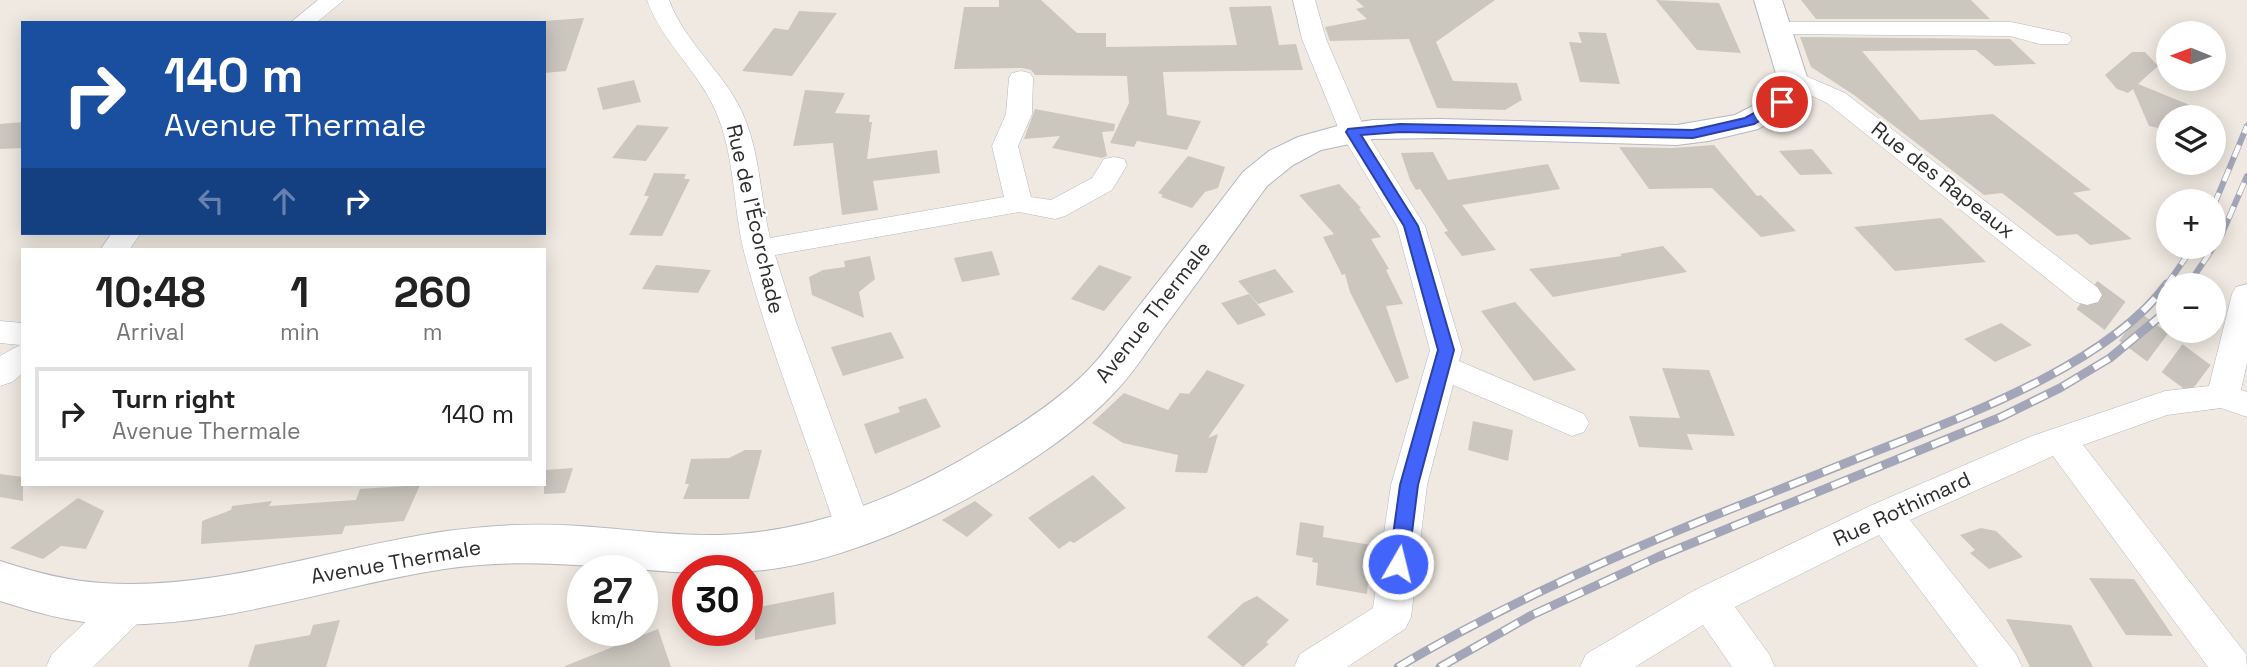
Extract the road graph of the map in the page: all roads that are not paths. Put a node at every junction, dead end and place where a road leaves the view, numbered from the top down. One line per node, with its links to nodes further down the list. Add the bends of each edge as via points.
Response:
1 (333, 0): 5 (street)
2 (658, 0): 12 (street, Rue de l'Écorchade, via 663,19 728,109 738,137)
3 (1304, 0): 9 (street, via 1314,39)
4 (1772, 15): 6 (street, via 2011,29); 7 (main road)
5 (304, 21)
6 (2060, 39)
7 (1792, 77): 9 (main road, Avenue Thermale, via 1782,102 1773,109 1708,132 1400,128); 14 (street, Rue des Rapeaux, via 1836,98)
8 (1021, 78): 11 (street, via 1019,114 1005,146)
9 (1353, 132): 18 (street, via 1411,226 1446,350); 24 (main road, Avenue Thermale, via 1298,147 1266,168 1118,361 1080,402 969,477)
10 (1114, 165): 11 (street, via 1102,184 1055,210)
11 (1019, 204): 12 (street)
12 (758, 249): 24 (street, Rue de l'Écorchade, via 782,331)
13 (2247, 294): 20 (street)
14 (2087, 295)
15 (0, 332): 16 (street)
16 (21, 334)
17 (21, 357): 19 (street)
18 (1441, 366): 21 (street); 29 (street, via 1409,485 1391,617)
19 (0, 374)
20 (2235, 401): 22 (street, Rue Rothimard, via 2165,403)
21 (1572, 423)
22 (2061, 440): 23 (street, Rue Rothimard); 33 (street)
23 (1885, 515): 27 (street, Rue Rothimard); 32 (street)
24 (854, 530): 26 (main road, Avenue Thermale, via 787,547 721,554 531,543 475,546 213,596)
25 (0, 581): 26 (main road, Avenue Thermale, via 79,601)
26 (133, 602): 28 (street)
27 (1709, 602): 30 (street, Rue Rothimard); 31 (street)
28 (65, 667)
29 (1314, 667)
30 (1600, 667)
31 (1755, 667)
32 (2002, 667)
33 (2232, 667)

